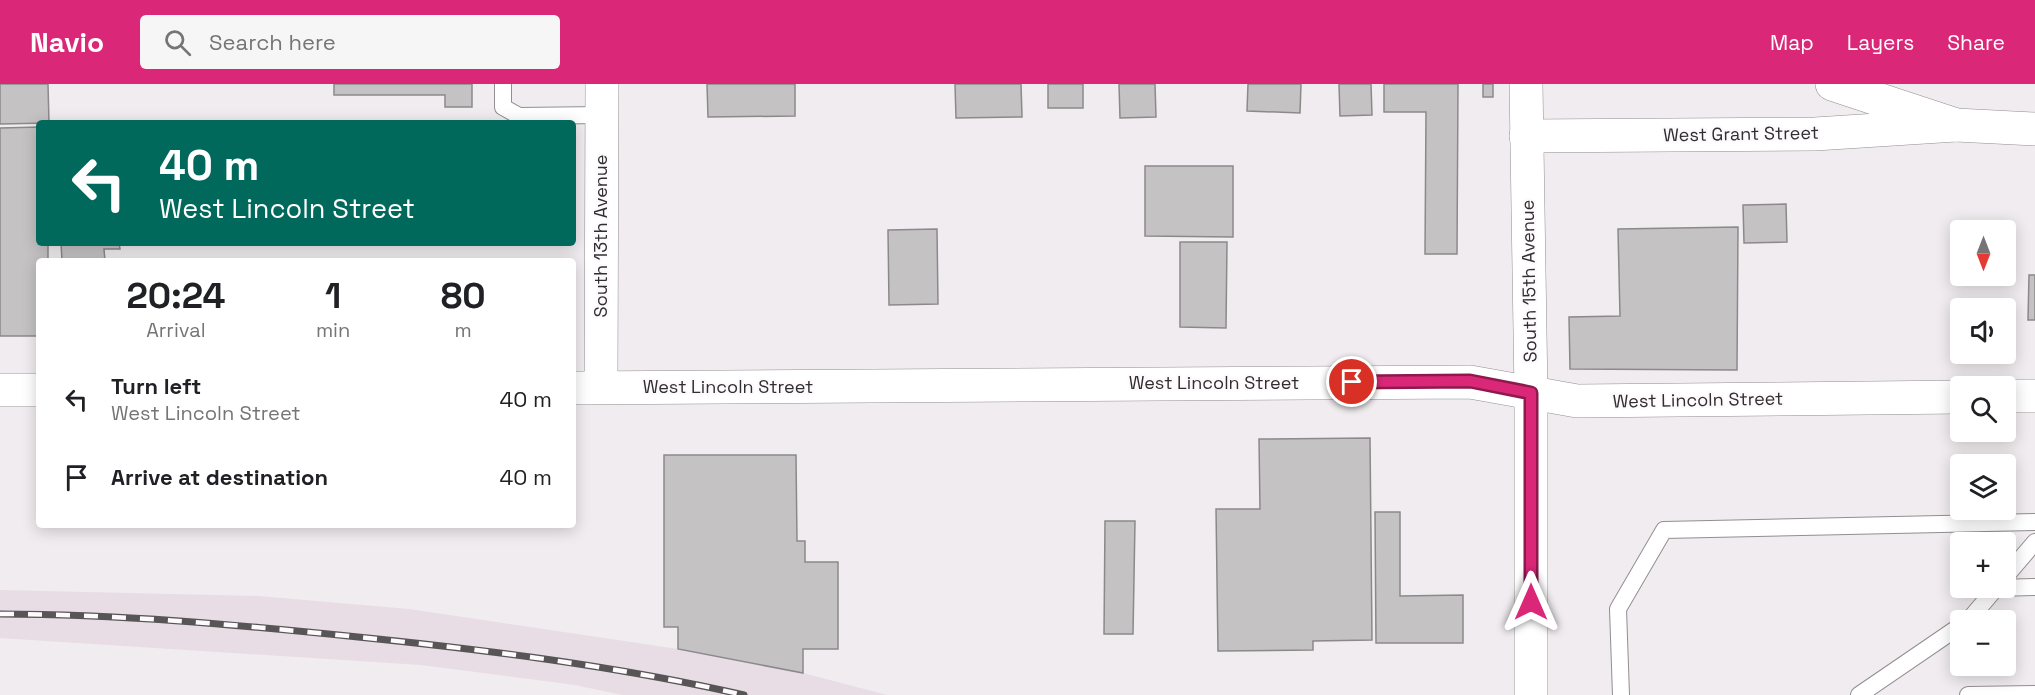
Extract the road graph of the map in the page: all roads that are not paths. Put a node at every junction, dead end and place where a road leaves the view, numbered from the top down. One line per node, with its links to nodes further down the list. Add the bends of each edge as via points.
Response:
1 (503, 84): 4 (lane, via 503,107 519,116)
2 (1526, 84): 7 (street, South 15th Avenue)
3 (1832, 84): 5 (street, West Grant Street)
4 (602, 99): 8 (street, South 13th Avenue)
5 (1956, 125): 6 (street, West Grant Street); 7 (street, West Grant Street, via 1815,134)
6 (2035, 129)
7 (1526, 136): 11 (street, South 15th Avenue)
8 (587, 388): 11 (street, West Lincoln Street, via 1470,381)
9 (0, 390): 10 (street)
10 (36, 390)
11 (1531, 393): 14 (street, West Lincoln Street, via 1577,401); 24 (street, South 15th Avenue)
12 (2016, 396): 13 (street)
13 (2035, 396)
14 (1950, 397)
15 (2035, 522): 25 (lane, via 1664,530 1618,609)
16 (2035, 542): 17 (lane)
17 (2016, 564)
18 (2016, 587): 19 (lane)
19 (2035, 587)
20 (1988, 598): 21 (lane)
21 (1977, 610)
22 (1950, 633): 26 (lane)
23 (2035, 694): 27 (lane)
24 (1531, 695)
25 (1621, 695)
26 (1859, 695)
27 (1968, 695)

